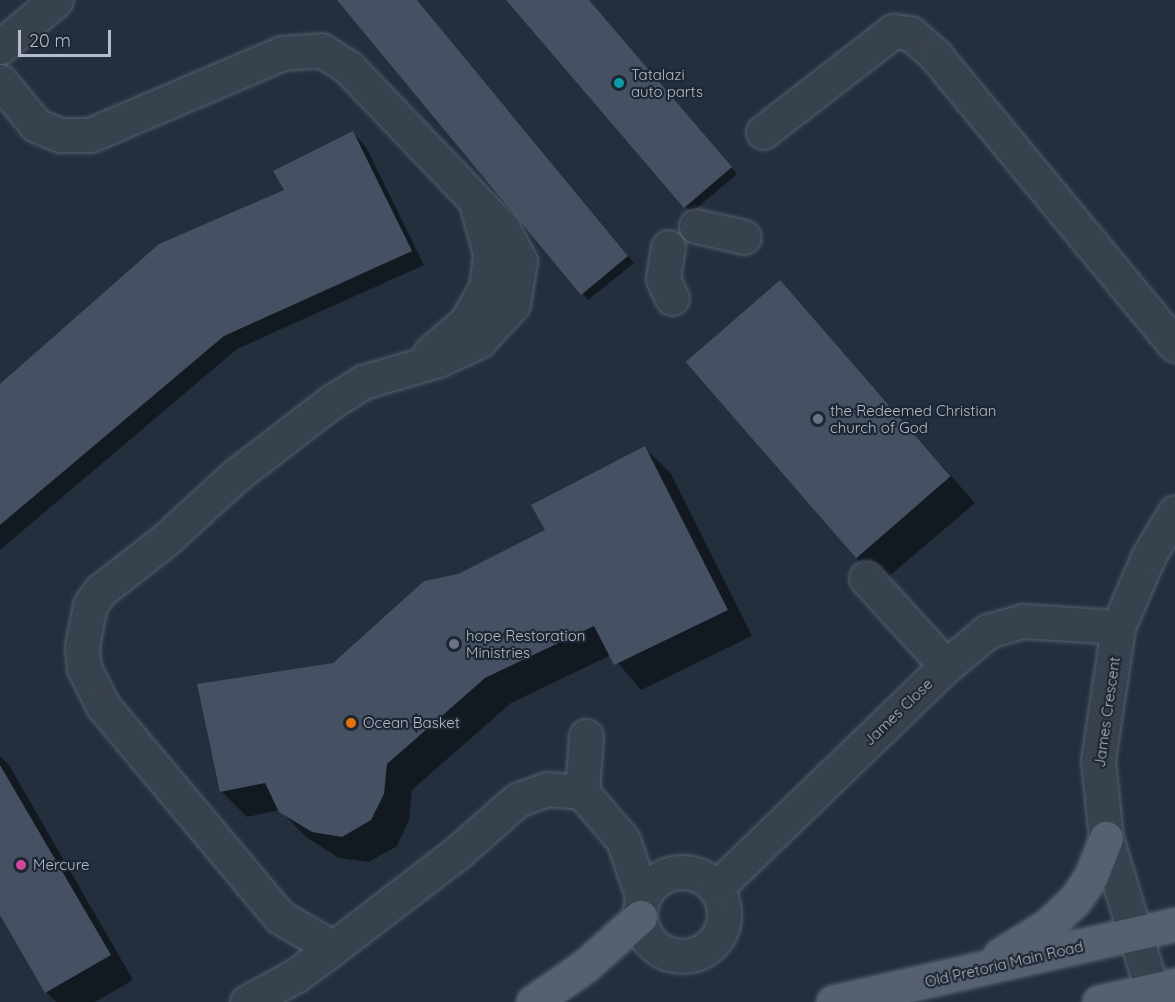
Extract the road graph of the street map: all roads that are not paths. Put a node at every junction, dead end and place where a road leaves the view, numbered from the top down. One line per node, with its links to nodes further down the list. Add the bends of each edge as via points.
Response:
1 (56, 0): 2 (street)
2 (0, 47)
3 (0, 81): 23 (street, via 36,125 60,135 90,135 282,53 321,50 348,67 503,229 520,261 513,304 490,331 465,350 363,382 323,409 235,476 164,541 100,591 90,605 82,647 84,668 102,706 280,917)
4 (763, 132): 9 (street, via 885,37 893,32 910,33 934,55)
5 (696, 226): 6 (street)
6 (744, 237)
7 (668, 247): 8 (street, via 663,279)
8 (672, 298)
9 (1175, 345)
10 (1175, 512): 12 (street, James Crescent, via 1149,555)
11 (867, 578): 13 (street)
12 (1118, 627): 13 (street, James Close, via 1038,621 1003,625 974,641); 16 (street, James Crescent, via 1098,760)
13 (946, 666): 19 (street, James Close)
14 (586, 736): 15 (street)
15 (582, 792): 17 (street); 23 (street, via 547,789 517,800 458,852)
16 (1106, 838): 22 (street, James Crescent); 24 (main road, via 1091,876 1067,908 1035,935)
17 (623, 840): 18 (street); 20 (street)
18 (678, 871): 19 (street, via 693,872); 20 (street, via 657,880)
19 (716, 888): 20 (street, via 725,914 723,927 712,945 694,955 674,956 655,947 646,936)
20 (641, 908): 27 (main road, via 585,966)
21 (1175, 924): 22 (main road, Old Pretoria Main Road)
22 (1135, 934): 24 (main road, Old Pretoria Main Road); 25 (street, James Crescent)
23 (333, 948): 26 (street, via 295,976)
24 (961, 974): 28 (main road, Old Pretoria Main Road)
25 (1164, 988): 29 (main road)
26 (247, 1002)
27 (533, 1002)
28 (832, 1002)
29 (1099, 1002)

